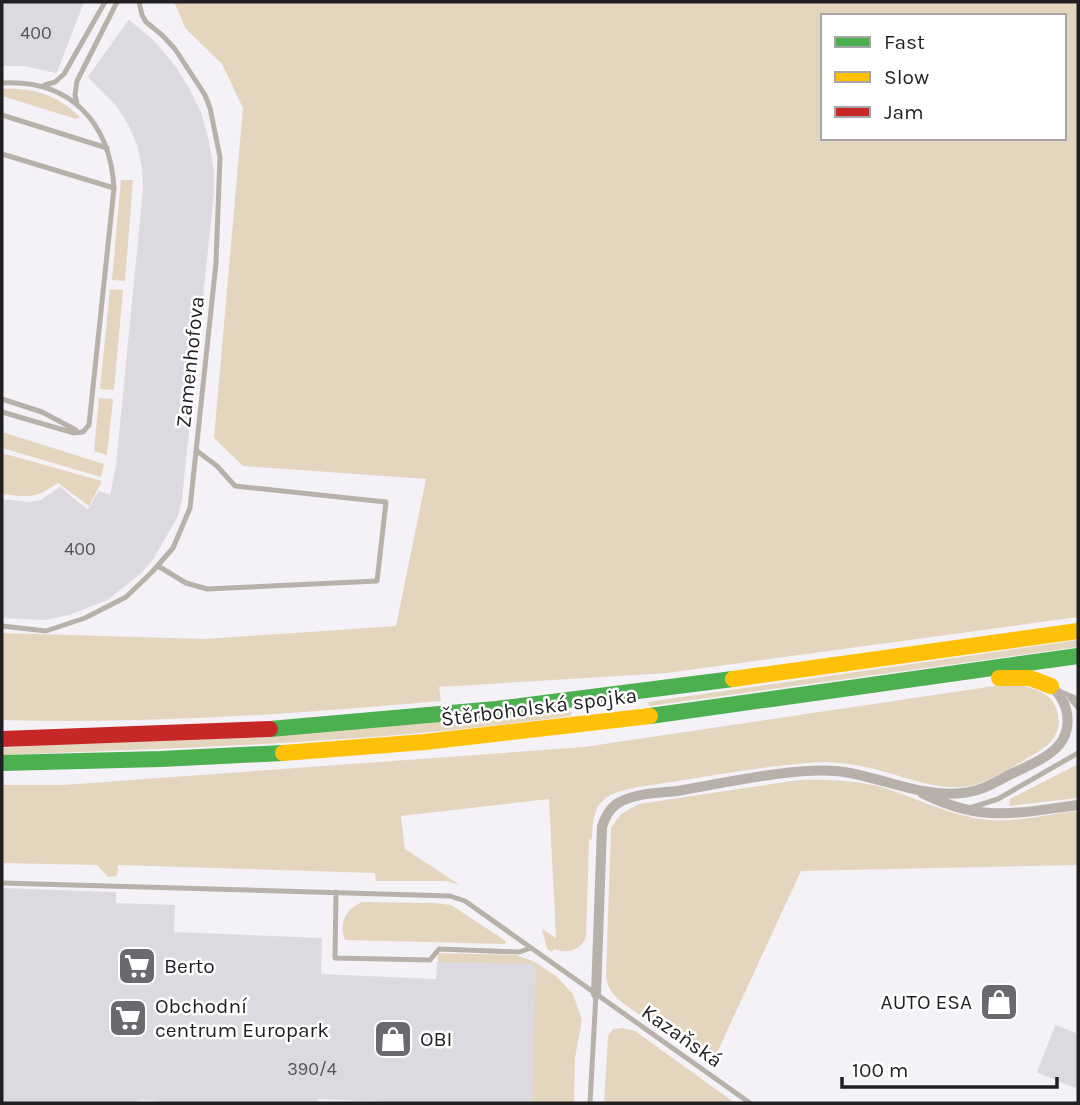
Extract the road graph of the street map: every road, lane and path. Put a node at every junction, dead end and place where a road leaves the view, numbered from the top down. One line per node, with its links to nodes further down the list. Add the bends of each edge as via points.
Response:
1 (104, 2): 5 (lane, via 64,74)
2 (117, 2): 6 (lane, via 77,81)
3 (139, 2): 14 (lane, Zamenhofova, via 146,22 175,50 205,95 220,157 216,263)
4 (2, 83): 5 (lane)
5 (41, 86): 6 (lane)
6 (77, 104): 8 (lane, via 100,131)
7 (2, 115): 8 (lane)
8 (107, 148): 10 (lane)
9 (2, 153): 10 (lane)
10 (114, 188): 13 (lane)
11 (2, 399): 13 (lane, via 47,414 74,430)
12 (2, 412): 13 (lane, via 74,433)
13 (87, 428)
14 (197, 451): 15 (lane, Zamenhofova, via 190,508 173,548); 15 (lane, via 235,486 386,502 377,582 207,589)
15 (158, 566): 16 (lane, Zamenhofova, via 126,597 85,618 46,631)
16 (2, 626)
17 (1078, 631): 25 (highway, Štěrboholská spojka, via 451,713)
18 (1078, 656): 20 (highway, Štěrboholská spojka)
19 (1051, 686): 20 (highway, via 1019,677); 21 (lane); 29 (street, via 1068,714 1064,735 1049,754 971,792)
20 (836, 690): 28 (highway, Štěrboholská spojka, via 391,745 180,759)
21 (1068, 695): 22 (lane); 23 (lane)
22 (1078, 699)
23 (1078, 708)
24 (2, 727): 25 (highway)
25 (134, 736): 26 (highway, Štěrboholská spojka)
26 (2, 739)
27 (1078, 753): 31 (lane, via 998,799 973,807)
28 (2, 763)
29 (913, 789): 31 (street); 35 (street, via 854,773 808,772 618,803 602,827)
30 (1078, 805): 31 (street, via 991,815)
31 (953, 806)
32 (2, 883): 33 (lane, Kazaňská)
33 (336, 892): 34 (lane, Kazaňská, via 450,896 465,901); 34 (lane, via 335,958 430,960 439,949 519,952)
34 (531, 948): 35 (lane, Kazaňská)
35 (596, 994): 36 (lane); 37 (lane, Kazaňská)
36 (590, 1103)
37 (750, 1103)

